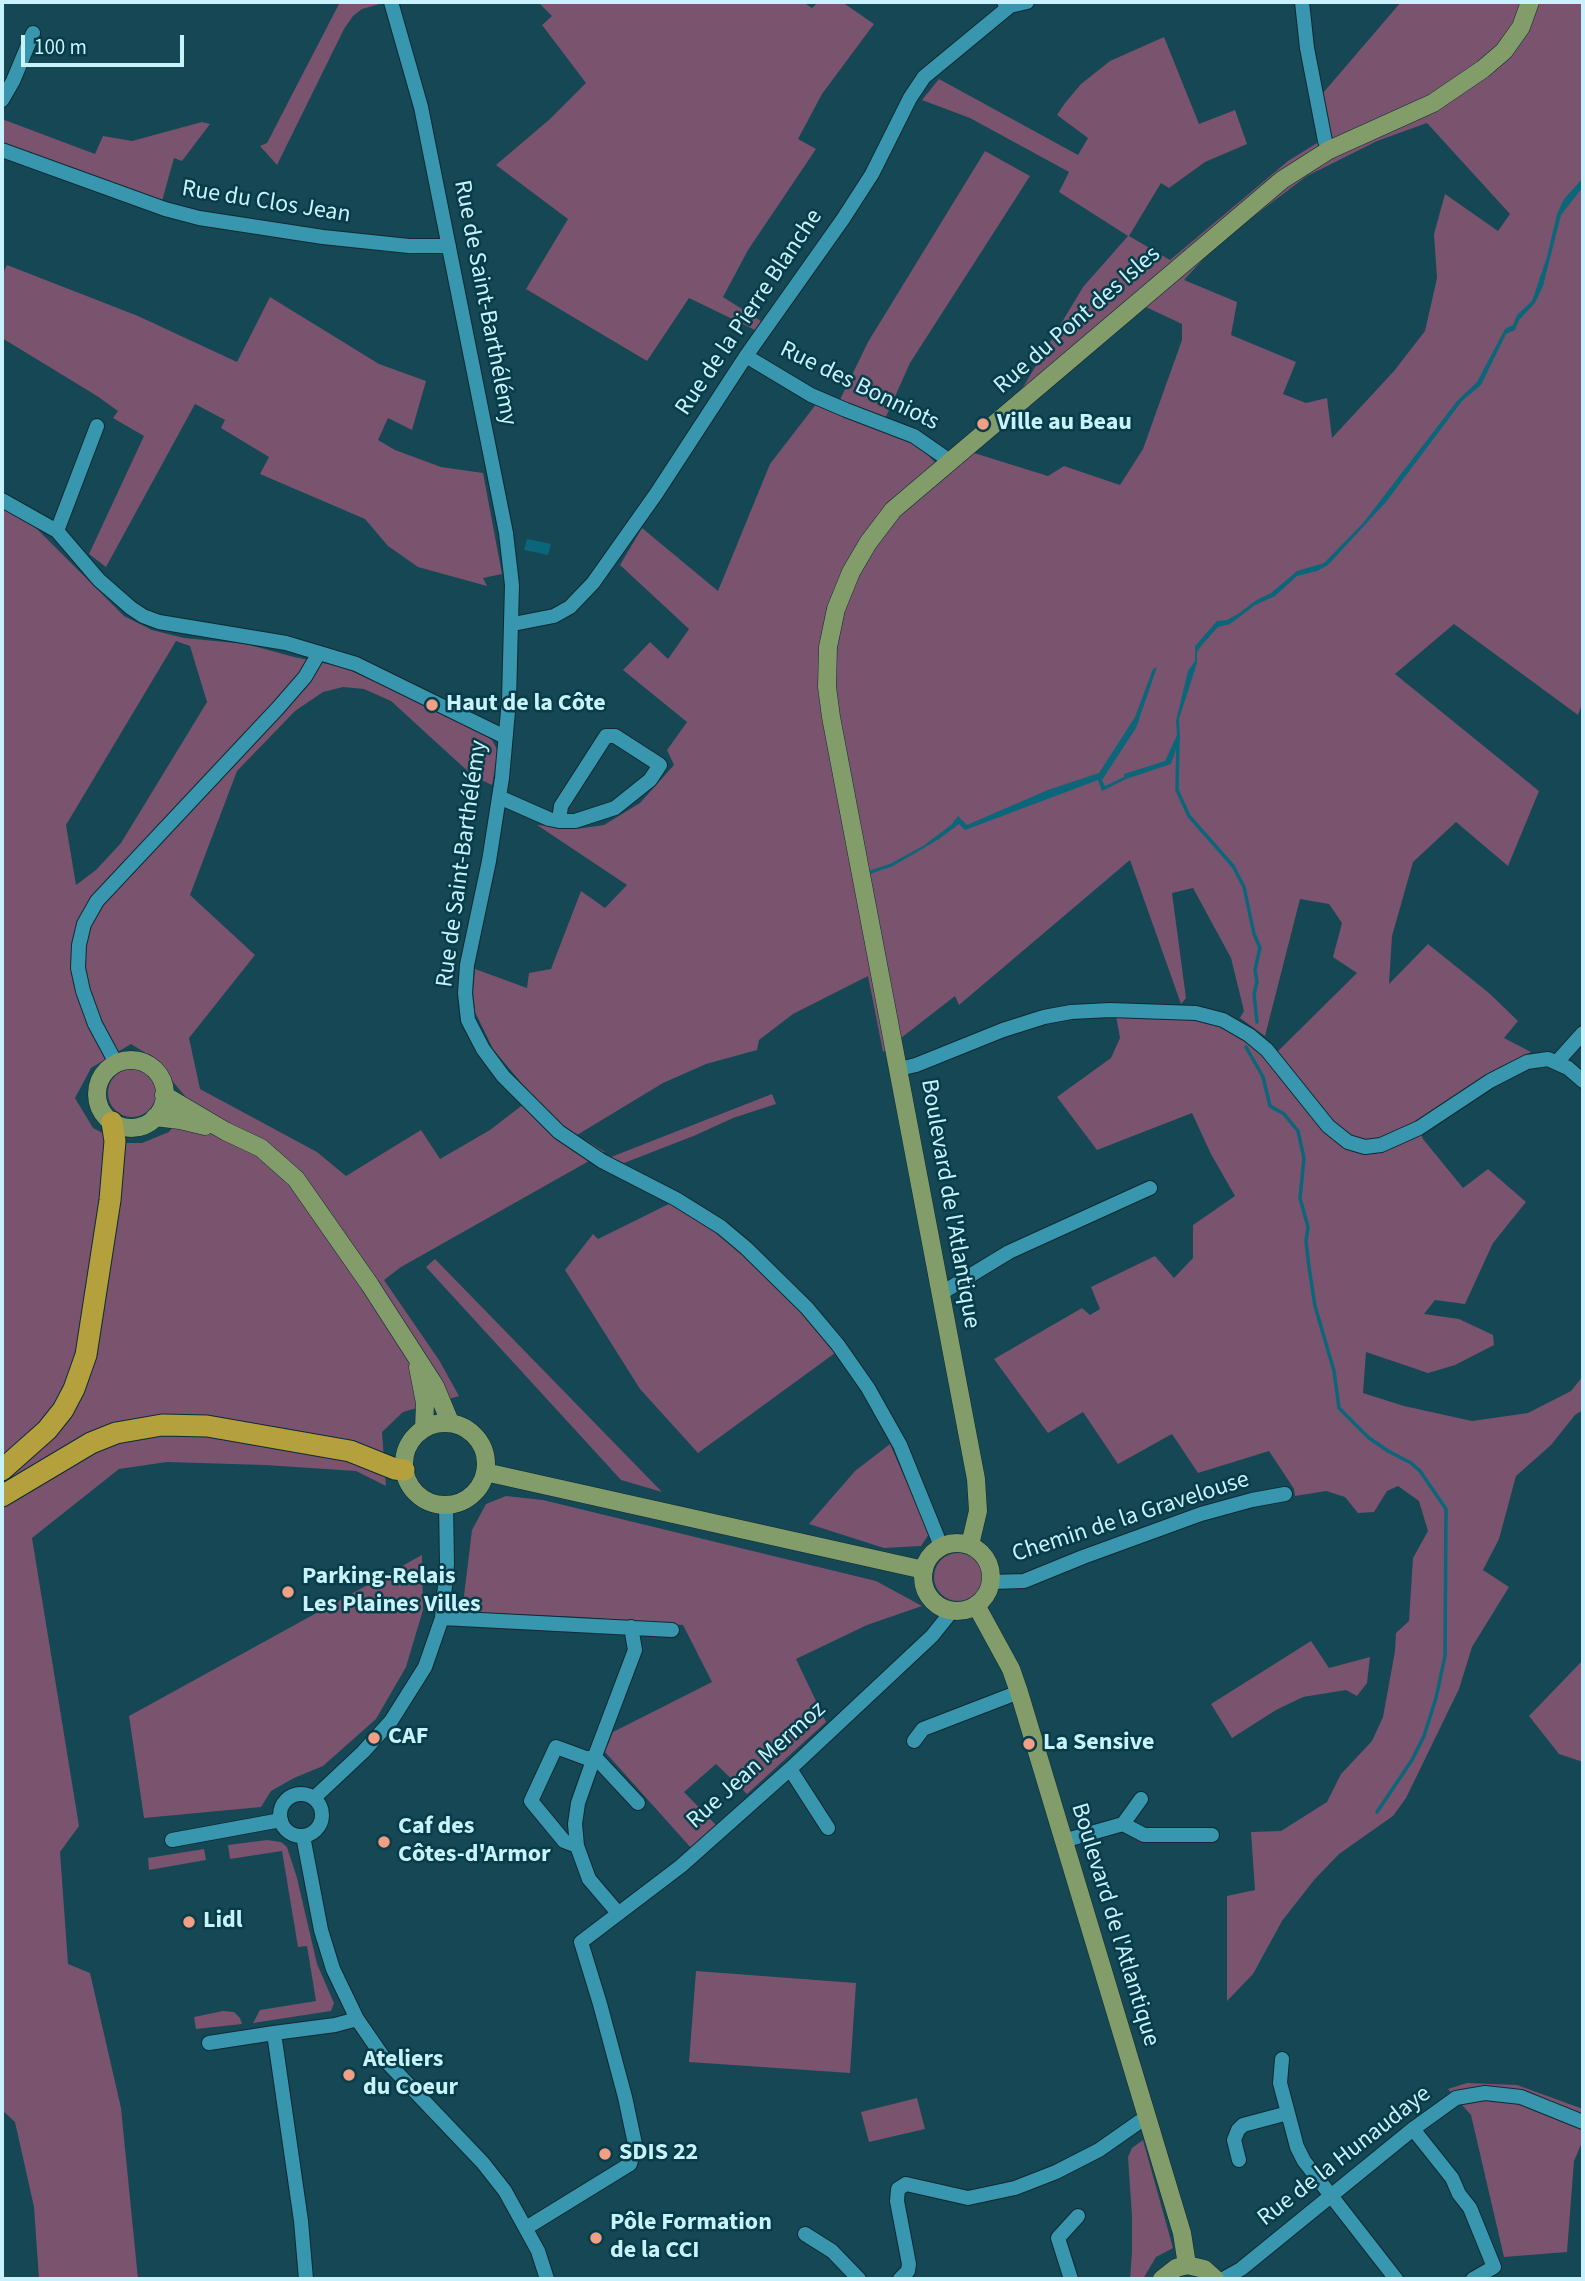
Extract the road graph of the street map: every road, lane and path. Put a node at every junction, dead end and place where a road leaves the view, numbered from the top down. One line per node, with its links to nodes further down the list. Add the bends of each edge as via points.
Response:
1 (391, 2): 10 (street, Rue de Saint-Barthélémy, via 421,107)
2 (1027, 2): 5 (street)
3 (1302, 2): 9 (street)
4 (1530, 2): 9 (main road, Rue du Pont des Isles, via 1521,27 1483,69 1433,103)
5 (1007, 4): 11 (street, Rue de la Pierre Blanche, via 925,77 872,174)
6 (33, 33): 7 (street)
7 (2, 100)
8 (2, 150): 10 (street, Rue du Clos Jean, via 200,218 323,237)
9 (1329, 150): 13 (main road, Rue du Pont des Isles, via 1282,180)
10 (449, 246): 16 (street, Rue de Saint-Barthélémy, via 506,533)
11 (746, 356): 13 (street, Rue des Bonniots, via 811,395 914,436); 16 (street, Rue de la Pierre Blanche, via 593,583 554,616)
12 (97, 426): 15 (street)
13 (950, 461): 21 (main road, Rue du Pont des Isles, via 893,510 851,572 836,609 828,647 827,687)
14 (2, 499): 15 (street)
15 (57, 531): 17 (street, via 99,580 143,615)
16 (513, 624): 18 (street, Rue de Saint-Barthélémy)
17 (319, 653): 18 (street, via 356,664); 24 (street, via 278,708 97,901 84,924 78,968 83,991)
18 (505, 737): 19 (street, Rue de Saint-Barthélémy)
19 (499, 797): 20 (street); 43 (street, Rue de Saint-Barthélémy, via 465,993 468,1020 483,1049 559,1132 601,1161 721,1227 807,1308 853,1367 888,1423)
20 (559, 821): 20 (street, via 575,821 615,808 650,780 660,765 615,736 606,736 561,806)
21 (861, 872): 25 (main road, Boulevard de l'Atlantique)
22 (1583, 1033): 23 (street)
23 (1558, 1062): 25 (street, via 1527,1062 1419,1128 1381,1145 1364,1147 1348,1142 1328,1126 1267,1050 1249,1035 1223,1020 1196,1013 1110,1010 1044,1017); 26 (street)
24 (116, 1063): 27 (main road, via 127,1060 149,1065 163,1083); 29 (main road, via 101,1077 98,1087 100,1107)
25 (899, 1069): 32 (main road, Boulevard de l'Atlantique)
26 (1583, 1081)
27 (164, 1095): 28 (main road); 30 (main road)
28 (155, 1117): 29 (main road, via 135,1127); 30 (main road)
29 (113, 1122): 36 (highway, via 110,1200 86,1355 63,1410)
30 (225, 1131): 33 (main road, via 261,1148 296,1179)
31 (1150, 1188): 32 (street, via 1009,1252)
32 (940, 1294): 42 (main road, Boulevard de l'Atlantique, via 976,1479 978,1511)
33 (418, 1360): 34 (main road); 35 (main road)
34 (450, 1422): 35 (main road); 38 (main road, via 477,1438 483,1448)
35 (424, 1429): 37 (main road, via 408,1444)
36 (2, 1470)
37 (404, 1470): 40 (highway, via 336,1449 207,1426 162,1425 116,1433 91,1443); 41 (main road, via 414,1492 434,1504)
38 (485, 1472): 41 (main road, via 482,1483 467,1499); 44 (main road)
39 (1285, 1494): 45 (street, Chemin de la Gravelouse, via 1201,1514 1024,1581)
40 (2, 1496)
41 (446, 1505): 48 (street)
42 (970, 1545): 43 (main road); 45 (main road, via 987,1560)
43 (941, 1546): 44 (main road)
44 (924, 1570): 47 (main road, via 926,1591 933,1601)
45 (991, 1582): 46 (main road)
46 (976, 1605): 47 (main road); 51 (main road, Boulevard de l'Atlantique)
47 (952, 1611): 54 (street, Rue Jean Mermoz, via 932,1636)
48 (442, 1618): 49 (street); 55 (street, via 425,1667 399,1710)
49 (631, 1628): 50 (street); 53 (street, via 635,1650)
50 (671, 1630)
51 (1019, 1692): 52 (street, via 923,1729); 64 (main road, Boulevard de l'Atlantique)
52 (914, 1741)
53 (596, 1758): 57 (street); 65 (street, via 579,1803); 65 (street, via 556,1747 531,1801 564,1841)
54 (790, 1769): 60 (street); 66 (street, Rue Jean Mermoz, via 681,1866)
55 (314, 1798): 58 (street, via 293,1796 283,1806); 62 (street, via 322,1818 316,1830)
56 (1142, 1799): 59 (street)
57 (638, 1803)
58 (281, 1820): 62 (street, via 287,1830); 63 (street)
59 (1123, 1824): 61 (street, via 1144,1835); 64 (street)
60 (828, 1828)
61 (1212, 1835)
62 (303, 1836): 67 (street, via 321,1930)
63 (172, 1840)
64 (1063, 1841): 72 (main road, Boulevard de l'Atlantique)
65 (577, 1846): 66 (street, via 589,1879)
66 (618, 1913): 78 (street, Rue Jean Mermoz, via 581,1942 625,2097 635,2144 630,2164)
67 (357, 2019): 68 (street); 78 (street, via 386,2061 491,2173)
68 (274, 2033): 69 (street); 81 (street)
69 (209, 2043)
70 (1282, 2059): 71 (street, via 1280,2083)
71 (1288, 2113): 75 (street, via 1243,2125 1234,2140); 76 (street, via 1304,2161)
72 (1147, 2119): 80 (main road, Boulevard de l'Atlantique, via 1182,2233); 84 (street, via 1056,2172 1016,2188 968,2198 906,2184 898,2189 909,2264)
73 (1583, 2122): 74 (street, Rue de la Hunaudaye, via 1521,2097 1485,2093 1456,2098)
74 (1413, 2129): 76 (street, Rue de la Hunaudaye); 90 (street, via 1470,2207 1494,2267)
75 (1239, 2160)
76 (1331, 2196): 88 (street, Rue de la Hunaudaye); 89 (street)
77 (1078, 2216): 85 (street, via 1058,2238)
78 (526, 2228): 82 (street)
79 (805, 2234): 83 (street, via 832,2251)
80 (1187, 2265): 86 (main road); 87 (main road, via 1204,2269)
81 (306, 2279)
82 (547, 2279)
83 (859, 2279)
84 (900, 2279)
85 (1071, 2279)
86 (1162, 2279)
87 (1215, 2279)
88 (1223, 2279)
89 (1396, 2279)
90 (1473, 2279)

